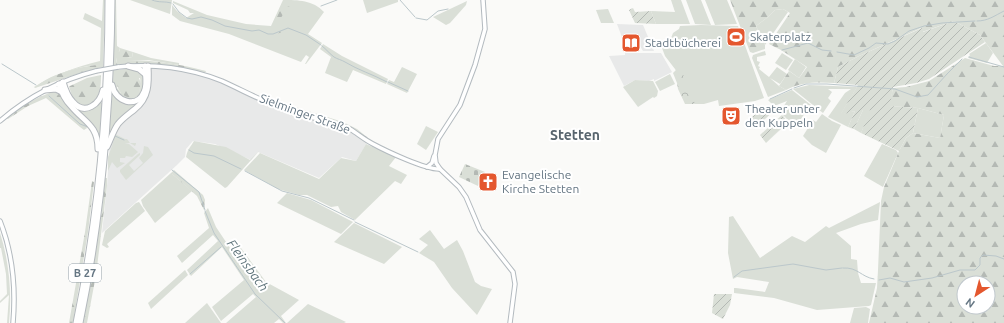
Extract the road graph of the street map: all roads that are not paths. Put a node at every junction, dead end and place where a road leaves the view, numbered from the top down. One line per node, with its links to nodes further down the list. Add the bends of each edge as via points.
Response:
1 (108, 0): 7 (highway, B 27)
2 (112, 0): 7 (highway, B 27)
3 (483, 0): 13 (street, via 485,29 475,65 460,106 438,139)
4 (128, 66): 5 (street, Sielminger Straße); 6 (highway); 8 (street, Sielminger Straße, bridge, via 96,71)
5 (147, 66): 6 (highway); 12 (highway, via 149,84 146,96 117,126); 15 (street, Sielminger Straße, via 211,77 288,110 343,126 373,144)
6 (145, 74): 7 (highway, via 144,93 131,102 117,96)
7 (108, 77): 8 (highway, via 101,97 96,104 88,108 74,104); 12 (highway, B 27); 14 (highway, B 27)
8 (61, 83): 9 (street, Sielminger Straße); 10 (highway)
9 (45, 90): 10 (highway, via 56,89); 11 (street, Sielminger Straße)
10 (62, 92): 14 (highway, via 70,106 94,130)
11 (0, 121)
12 (105, 152): 20 (highway, B 27, via 94,244)
13 (435, 155): 15 (street, via 432,163); 16 (street)
14 (100, 164): 19 (highway, B 27)
15 (426, 167): 16 (street, Sielminger Straße)
16 (440, 169): 21 (street, via 463,193 480,230 513,272 515,284)
17 (0, 221): 18 (street, via 11,262)
18 (13, 323)
19 (76, 323)
20 (80, 323)
21 (510, 323)

